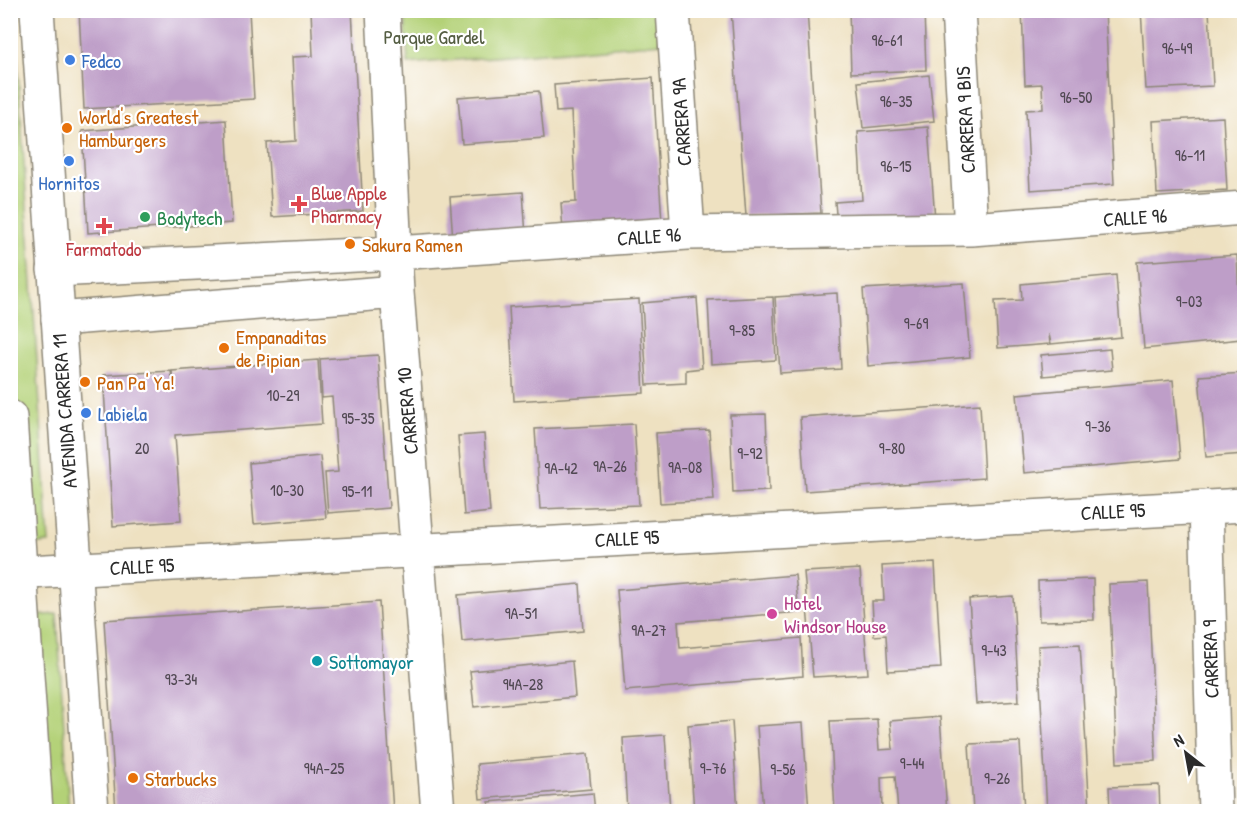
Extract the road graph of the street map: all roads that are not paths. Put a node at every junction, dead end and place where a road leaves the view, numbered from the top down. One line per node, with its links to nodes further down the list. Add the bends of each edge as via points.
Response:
1 (37, 10): 9 (street, AVENIDA CARRERA 11)
2 (383, 10): 8 (street, CARRERA 10)
3 (673, 10): 7 (street, CARRERA 9A)
4 (958, 10): 6 (street, CARRERA 9 BIS)
5 (1245, 208): 6 (street, CALLE 96)
6 (971, 229): 7 (street, CALLE 96)
7 (688, 233): 8 (street, CALLE 96)
8 (396, 253): 9 (street, CALLE 96); 10 (street, CARRERA 10)
9 (54, 270): 11 (street, AVENIDA CARRERA 11)
10 (397, 292): 11 (street); 15 (street, CARRERA 10)
11 (58, 319): 16 (street, AVENIDA CARRERA 11)
12 (10, 417): 17 (street)
13 (1245, 505): 14 (street, CALLE 95)
14 (1206, 507): 15 (street, CALLE 95); 21 (street, CARRERA 9)
15 (418, 550): 16 (street, CALLE 95); 20 (street, CARRERA 10)
16 (75, 569): 17 (street, CALLE 95); 19 (street, AVENIDA CARRERA 11)
17 (16, 573): 18 (street)
18 (36, 812)
19 (92, 812)
20 (438, 812)
21 (1215, 812)

